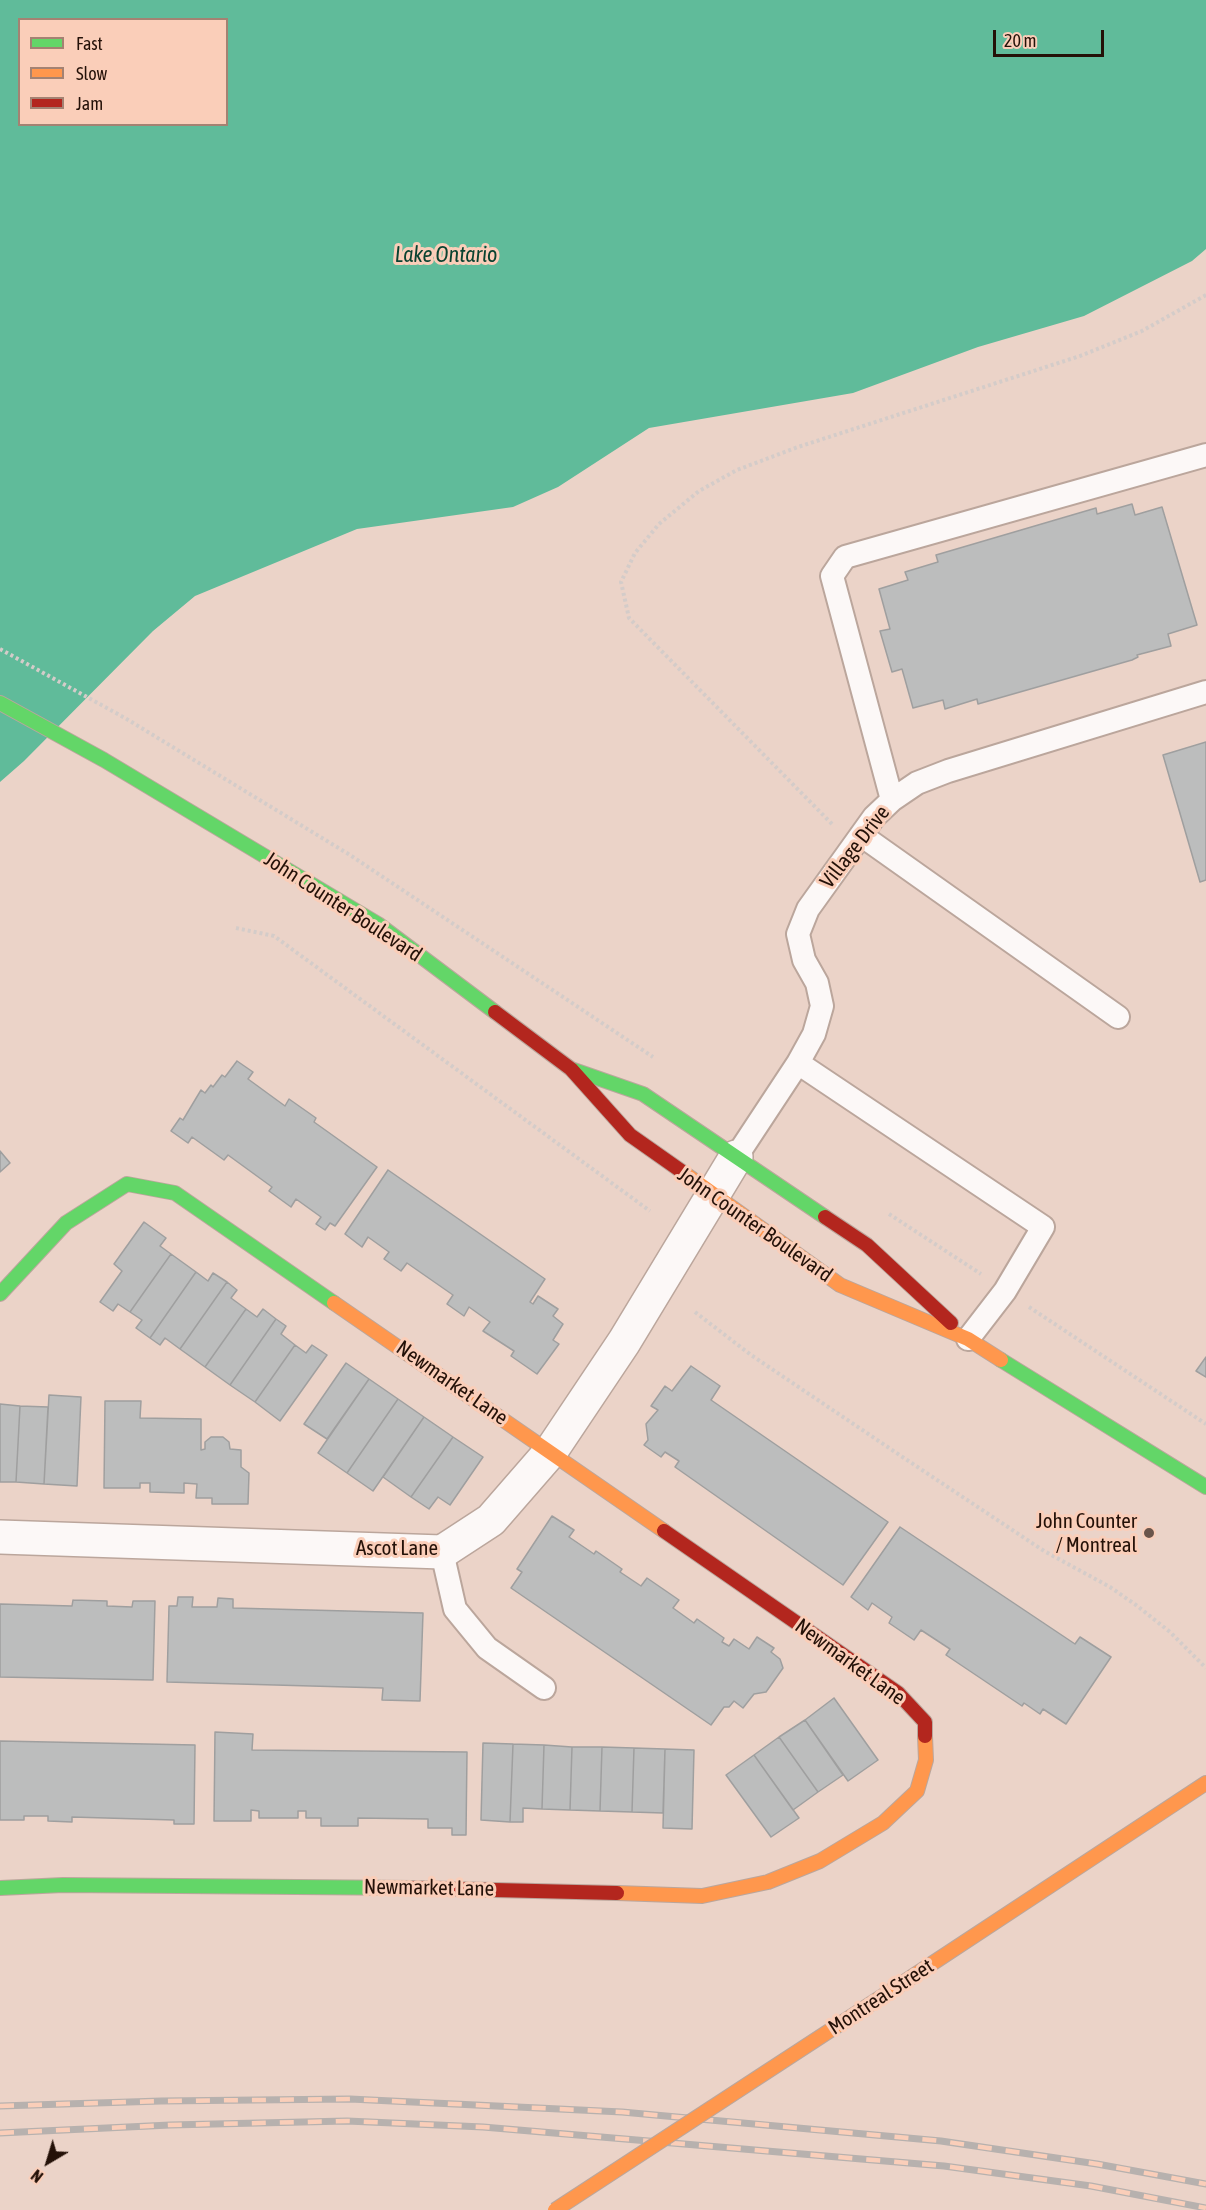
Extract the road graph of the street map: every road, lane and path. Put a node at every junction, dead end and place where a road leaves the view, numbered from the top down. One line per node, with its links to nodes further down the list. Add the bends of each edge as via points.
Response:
1 (1206, 295): 7 (path, via 1142,331 1080,356 737,470 699,491 659,524 635,553 621,582 629,618)
2 (1206, 455): 6 (lane, via 845,557 832,576)
3 (0, 649): 11 (path, via 125,718 350,855)
4 (1206, 693): 6 (lane, Village Drive, via 948,771 917,783)
5 (0, 704): 13 (main road, John Counter Boulevard, via 104,760 378,924)
6 (892, 800): 8 (lane, Village Drive)
7 (835, 826)
8 (861, 835): 10 (lane); 12 (lane, Village Drive, via 808,909 798,934 822,1006 814,1034)
9 (236, 928): 16 (path, via 274,936)
10 (1118, 1017)
11 (658, 1060)
12 (798, 1063): 14 (lane, Village Drive); 19 (lane, via 1043,1227 1005,1291)
13 (571, 1069): 14 (main road, John Counter Boulevard, via 643,1094); 15 (main road, John Counter Boulevard, via 630,1135)
14 (736, 1157): 15 (street, Ascot Lane); 19 (main road, John Counter Boulevard, via 867,1245)
15 (712, 1195): 19 (main road, John Counter Boulevard, via 840,1285); 20 (street, Ascot Lane, via 603,1376)
16 (650, 1211)
17 (0, 1294): 20 (main road, Newmarket Lane, via 66,1223 126,1184 175,1192)
18 (695, 1312): 24 (path, via 751,1355 1044,1551 1119,1593 1170,1632)
19 (968, 1339): 21 (main road, John Counter Boulevard)
20 (551, 1451): 23 (street, Ascot Lane, via 491,1520); 27 (main road, Newmarket Lane, via 898,1693 925,1722 926,1760 917,1791 883,1823 820,1861 768,1882 702,1896 497,1889 63,1885)
21 (1206, 1487)
22 (0, 1538): 23 (street, Ascot Lane)
23 (442, 1552): 25 (lane, via 455,1609 487,1648)
24 (1206, 1668)
25 (544, 1688)
26 (1206, 1783): 28 (main road, Montreal Street, bridge)
27 (0, 1888)
28 (555, 2210)

